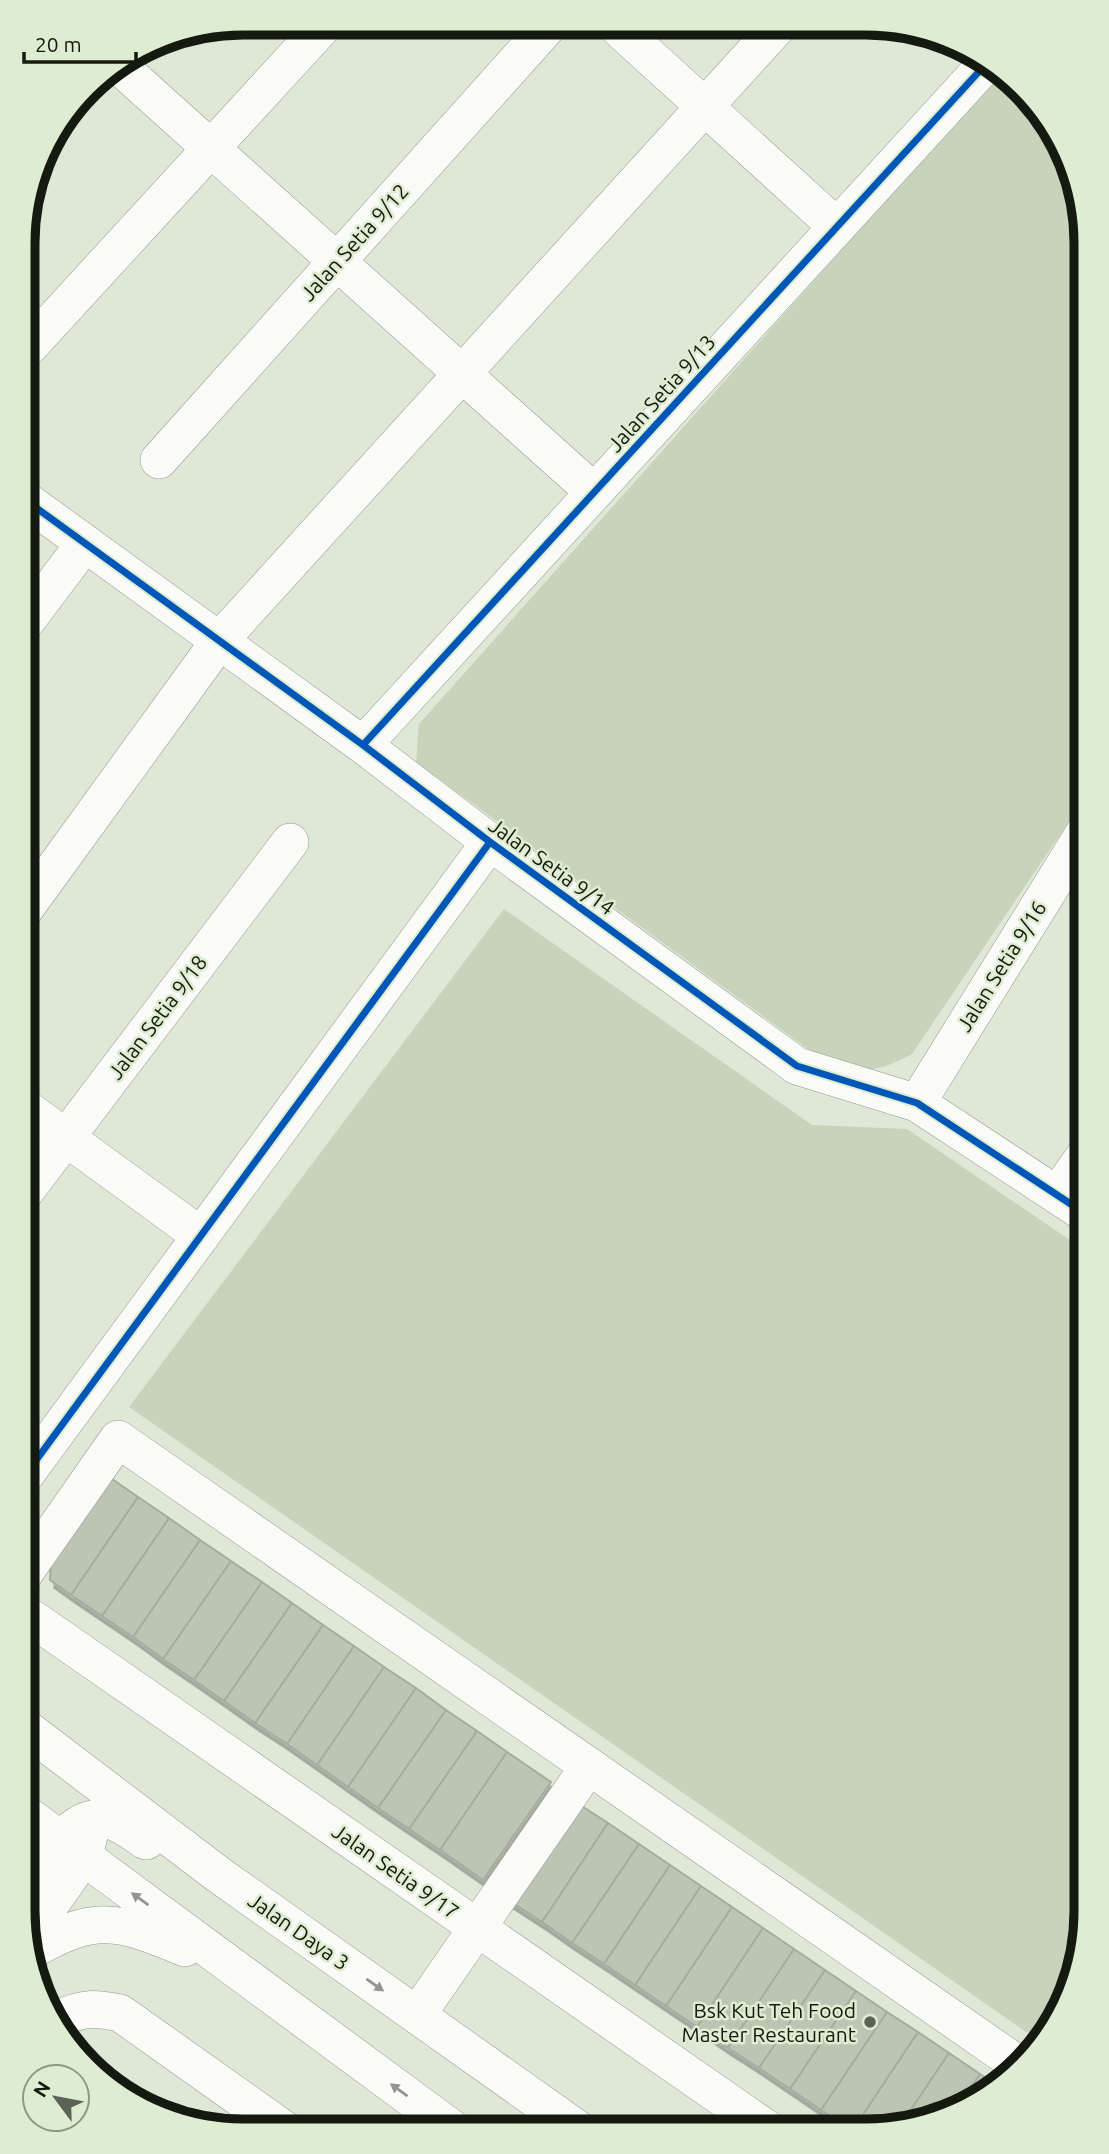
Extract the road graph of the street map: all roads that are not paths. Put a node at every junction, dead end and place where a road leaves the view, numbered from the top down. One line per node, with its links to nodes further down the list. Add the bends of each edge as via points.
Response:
1 (315, 35): 8 (street)
2 (540, 35): 10 (street, Jalan Setia 9/12)
3 (626, 35): 7 (street)
4 (770, 35): 7 (street)
5 (981, 69): 9 (street, Jalan Setia 9/13)
6 (126, 72): 8 (street)
7 (705, 107): 9 (street); 12 (street)
8 (211, 149): 10 (street); 11 (street)
9 (836, 227): 14 (street, Jalan Setia 9/13)
10 (337, 262): 12 (street); 13 (street, Jalan Setia 9/12)
11 (35, 340)
12 (463, 374): 14 (street); 18 (street)
13 (159, 460)
14 (594, 492): 19 (street, Jalan Setia 9/13)
15 (35, 507): 16 (street, Jalan Setia 9/14)
16 (85, 543): 17 (street); 18 (street, Jalan Setia 9/14)
17 (35, 609)
18 (220, 640): 19 (street, Jalan Setia 9/14); 23 (street)
19 (363, 745): 21 (street, Jalan Setia 9/14)
20 (290, 842): 26 (street, Jalan Setia 9/18)
21 (490, 842): 24 (street, Jalan Setia 9/14, via 797,1066); 29 (street)
22 (1074, 858): 24 (street, Jalan Setia 9/16)
23 (35, 894)
24 (917, 1103): 28 (street, Jalan Setia 9/14)
25 (35, 1115): 26 (street)
26 (65, 1137): 27 (street, Jalan Setia 9/18); 29 (street)
27 (35, 1178)
28 (1072, 1204)
29 (201, 1236): 30 (street)
30 (35, 1462)
31 (35, 1558): 35 (street, via 118,1439)
32 (35, 1620): 41 (street, Jalan Setia 9/17)
33 (35, 1735): 38 (street, Jalan Daya 3)
34 (35, 1758): 37 (street, via 79,1797)
35 (589, 1766): 41 (street); 46 (street)
36 (35, 1818): 37 (street)
37 (77, 1838): 38 (street, via 102,1818 181,1864); 39 (street); 40 (street); 43 (street, one-way to 37)
38 (219, 1875): 44 (street, Jalan Daya 3, one-way to 44)
39 (35, 1879)
40 (35, 1919)
41 (477, 1927): 44 (street); 50 (street, Jalan Setia 9/17)
42 (38, 1947): 43 (street, via 75,1928 126,1926)
43 (234, 1968): 48 (street, one-way to 43)
44 (417, 2015): 49 (street, Jalan Daya 3)
45 (64, 2017): 47 (street, via 97,2008 120,2013)
46 (1011, 2060)
47 (269, 2119)
48 (439, 2119)
49 (564, 2119)
50 (753, 2119)

